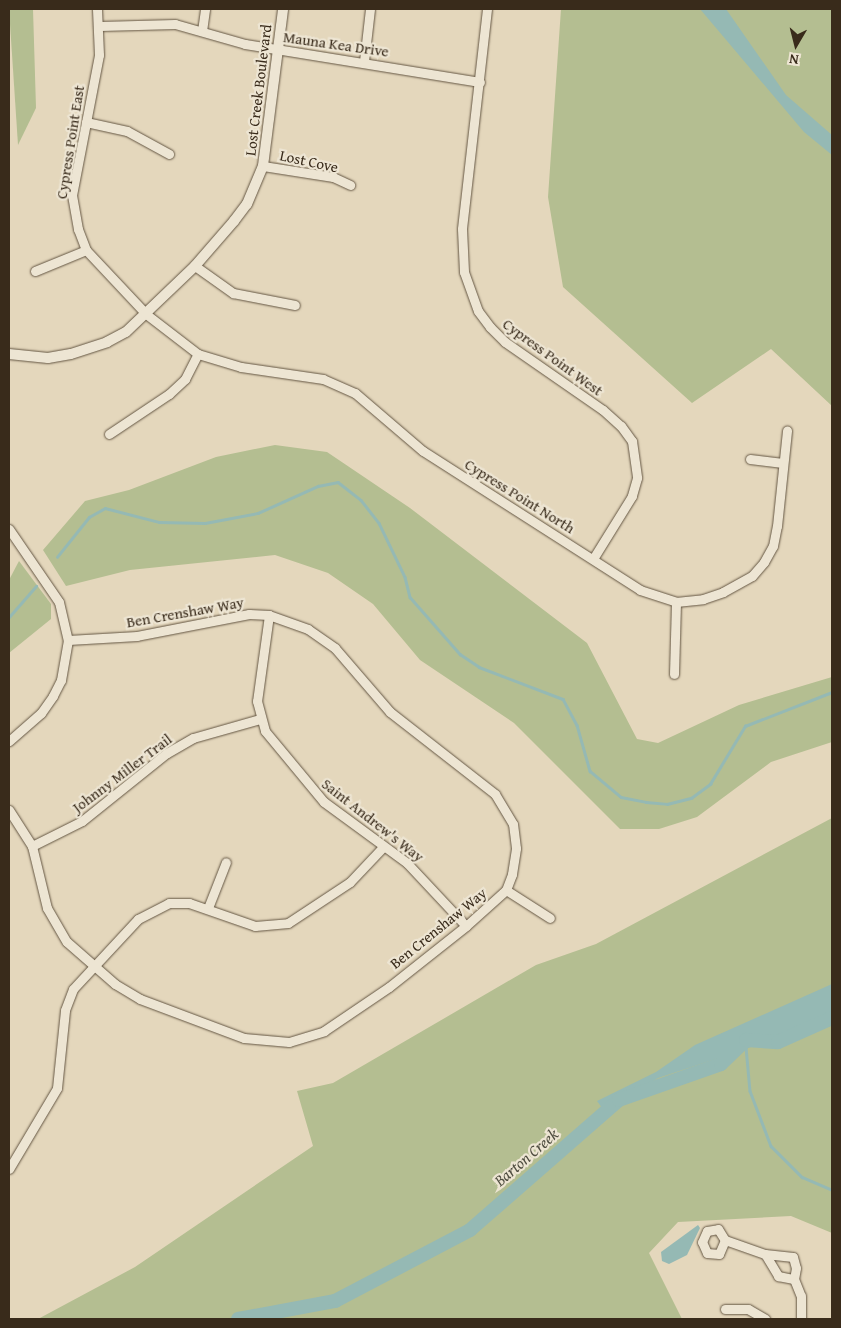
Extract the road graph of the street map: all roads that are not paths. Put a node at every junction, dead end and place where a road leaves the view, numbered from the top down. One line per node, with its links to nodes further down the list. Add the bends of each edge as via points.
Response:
1 (97, 9): 6 (street, Cypress Point East)
2 (205, 9): 7 (street)
3 (283, 9): 8 (street, Lost Creek Boulevard)
4 (370, 9): 9 (street)
5 (487, 9): 10 (street, Cypress Point West)
6 (100, 26): 7 (street, Mauna Kea Drive, via 175,24); 11 (street, Cypress Point East, via 99,55)
7 (202, 31): 8 (street, Mauna Kea Drive)
8 (279, 50): 9 (street, Mauna Kea Drive); 13 (street, Lost Creek Boulevard)
9 (364, 61): 10 (street, Mauna Kea Drive)
10 (480, 82): 27 (street, Cypress Point West, via 462,228 469,292 478,311 505,342 621,426 632,441 636,457 637,478 632,496)
11 (86, 122): 12 (street, via 127,131); 15 (street, Cypress Point East, via 72,195 78,229)
12 (169, 154)
13 (263, 166): 14 (street, Lost Cove, via 333,177); 16 (street, Lost Creek Boulevard, via 246,204)
14 (350, 185)
15 (86, 250): 17 (street); 19 (street, Cypress Point East)
16 (196, 266): 18 (street, via 233,293); 19 (street, Lost Creek Boulevard)
17 (35, 271)
18 (295, 305)
19 (146, 314): 20 (street, Lost Creek Boulevard, via 126,332 88,350 48,358); 21 (street, Cypress Point North)
20 (9, 354)
21 (198, 354): 23 (street, via 185,379 169,394); 27 (street, Cypress Point North, via 241,367 323,379 354,393 423,451)
22 (787, 431): 25 (street, Cypress Point North)
23 (109, 434)
24 (750, 459): 25 (street)
25 (783, 463): 28 (street, Cypress Point North, via 773,546 764,562 752,576 723,592)
26 (9, 529): 30 (street, via 59,602)
27 (593, 559): 28 (street, Cypress Point North, via 640,590)
28 (676, 602): 31 (street)
29 (270, 615): 30 (street, Ben Crenshaw Way, via 218,617 137,636); 32 (street, Saint Andrew's Way, via 257,702); 38 (street, Ben Crenshaw Way, via 322,637 390,712 495,794 513,824 515,864)
30 (68, 640): 33 (street, via 61,680 53,696 42,713)
31 (674, 674)
32 (260, 719): 35 (street, Johnny Miller Trail, via 193,738 167,753 82,821); 36 (street, Saint Andrew's Way, via 265,731 311,790)
33 (9, 741)
34 (9, 810): 35 (street, Ben Crenshaw Way)
35 (32, 846): 42 (street, Ben Crenshaw Way, via 47,908 55,926)
36 (383, 846): 39 (street, via 350,882 288,923 255,926); 41 (street, Saint Andrew's Way, via 426,880)
37 (226, 862): 39 (street)
38 (506, 890): 40 (street); 41 (street, Ben Crenshaw Way)
39 (208, 908): 42 (street, via 179,903 152,910 138,919)
40 (550, 918)
41 (466, 926): 42 (street, Ben Crenshaw Way, via 389,987 324,1031 289,1042 244,1038 200,1024 140,1000)
42 (93, 966): 43 (street, via 68,1000 57,1088)
43 (9, 1169)
44 (724, 1240): 45 (street)
45 (765, 1254): 46 (street, via 778,1276); 46 (street, via 793,1257)
46 (794, 1279): 49 (street, via 801,1296)
47 (726, 1309): 48 (street, via 748,1309)
48 (765, 1319)
49 (801, 1319)

